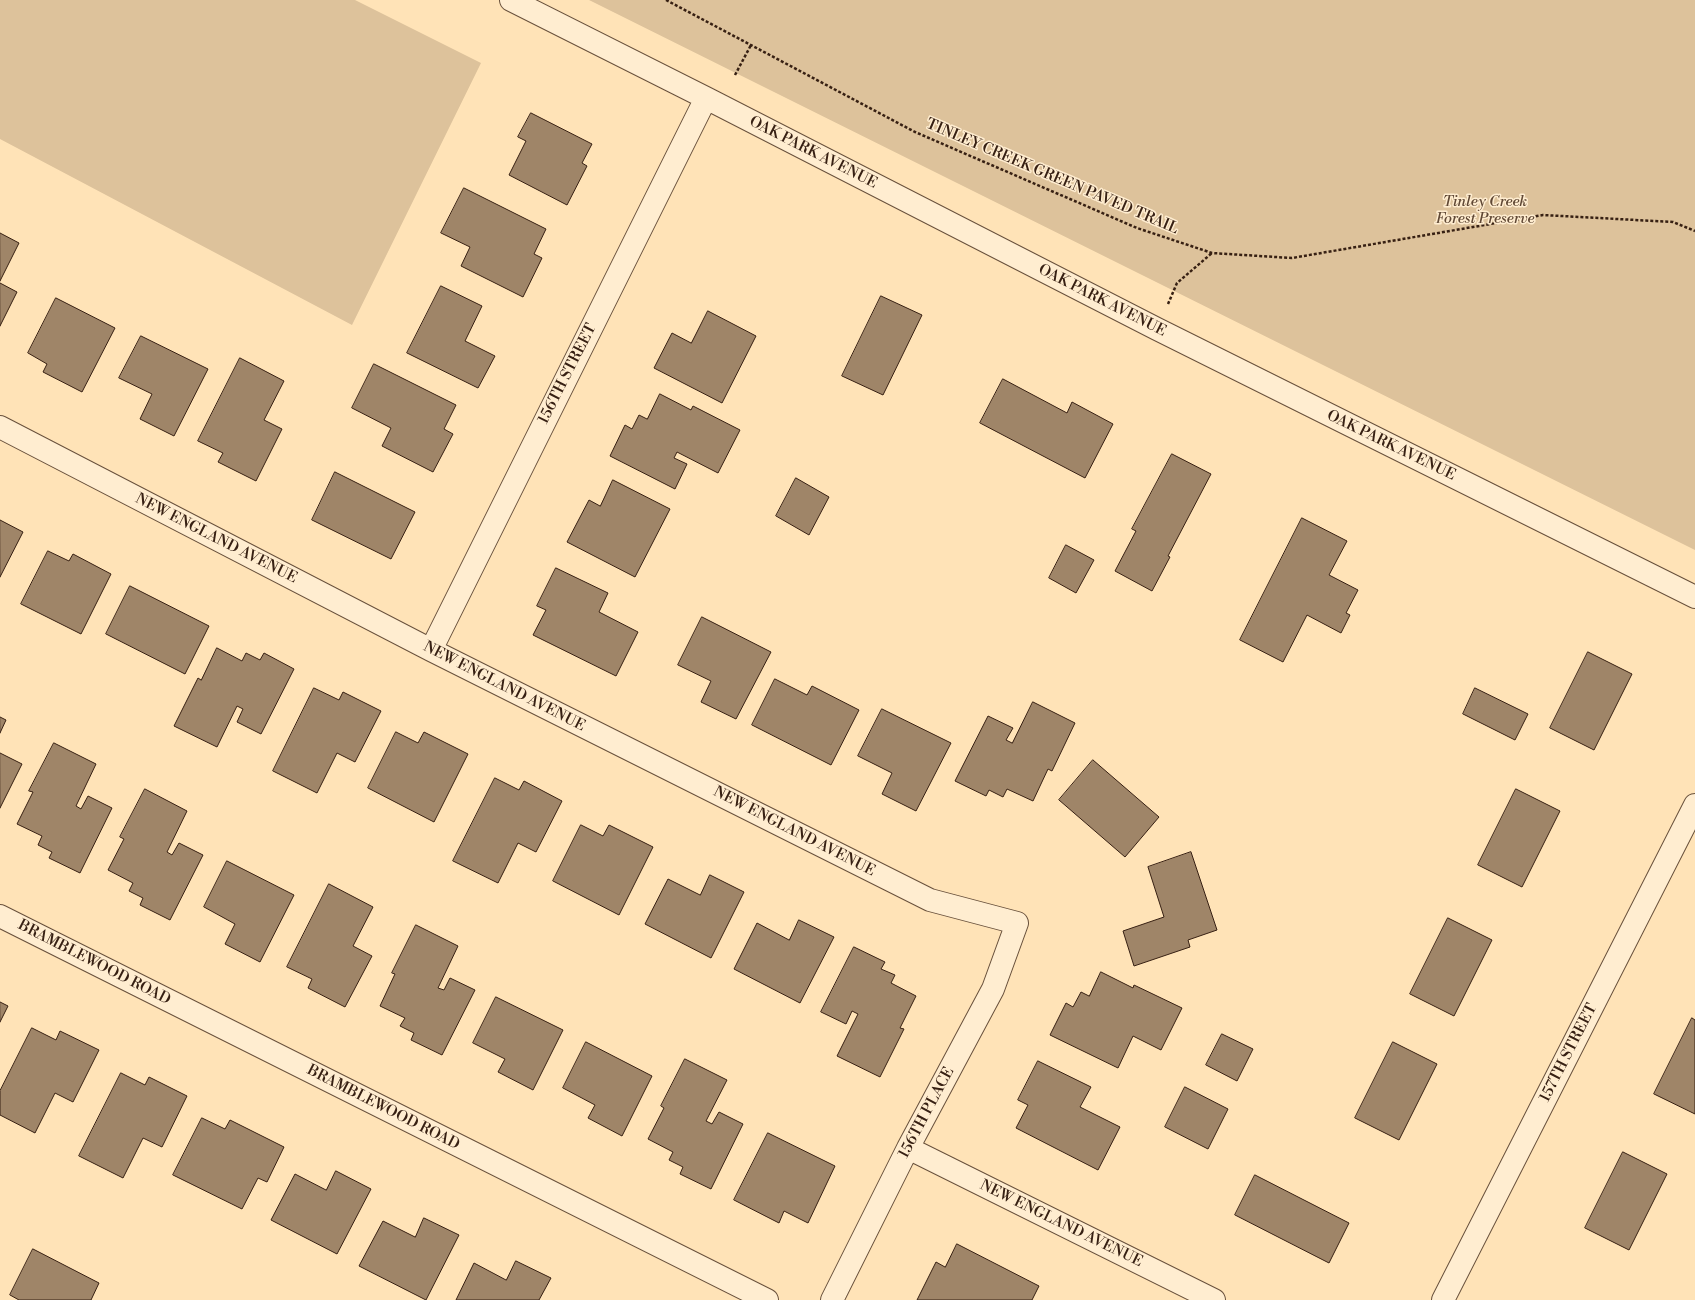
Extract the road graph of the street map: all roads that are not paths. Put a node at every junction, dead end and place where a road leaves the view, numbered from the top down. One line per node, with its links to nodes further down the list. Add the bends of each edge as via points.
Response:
1 (511, 0): 2 (street, OAK PARK AVENUE)
2 (706, 98): 4 (street, OAK PARK AVENUE, via 1157,330); 5 (street, 156TH STREET)
3 (0, 427): 5 (street, NEW ENGLAND AVENUE)
4 (1695, 597)
5 (431, 650): 8 (street, NEW ENGLAND AVENUE, via 930,900)
6 (1695, 805): 13 (street, 157TH STREET)
7 (0, 916): 10 (street, BRAMBLEWOOD ROAD)
8 (1017, 923): 9 (street, 156TH PLACE, via 993,989)
9 (908, 1148): 11 (street, 156TH PLACE); 12 (street, NEW ENGLAND AVENUE)
10 (767, 1300)
11 (832, 1300)
12 (1214, 1300)
13 (1443, 1300)

